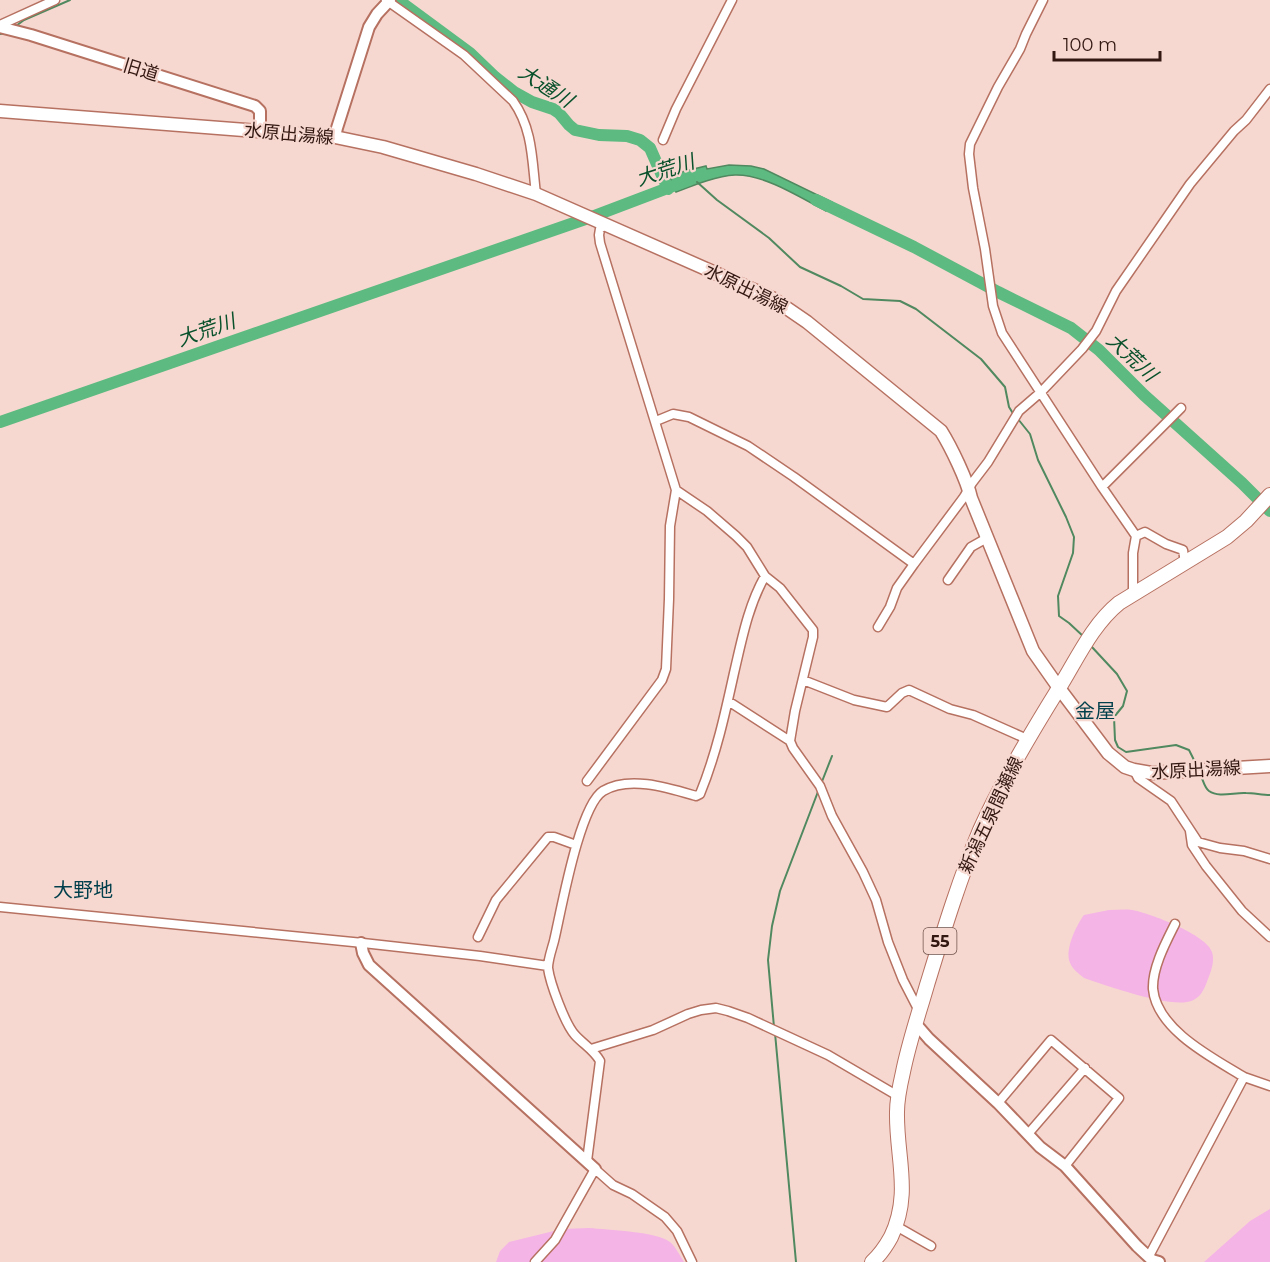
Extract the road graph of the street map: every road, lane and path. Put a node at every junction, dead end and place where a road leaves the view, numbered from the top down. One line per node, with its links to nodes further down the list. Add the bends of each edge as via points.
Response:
1 (54, 0): 5 (street)
2 (388, 0): 9 (street, via 369,27); 11 (street, via 464,55 520,110 527,126)
3 (732, 0): 10 (street)
4 (1043, 0): 13 (street, via 970,144 969,154 993,306 1002,333)
5 (0, 26): 8 (street, 旧道, via 255,106 260,111)
6 (1270, 89): 13 (street, via 1190,184 1116,291 1096,331)
7 (0, 111): 8 (main road, 水原出湯線)
8 (261, 130): 9 (main road, 水原出湯線)
9 (335, 137): 11 (main road, 水原出湯線, via 382,147)
10 (663, 140)
11 (536, 194): 12 (main road, 水原出湯線)
12 (601, 224): 15 (street, via 600,243); 17 (main road, 水原出湯線, via 772,298 799,316 941,431)
13 (1041, 392): 16 (street); 17 (street, via 1015,417)
14 (1181, 408): 16 (street)
15 (656, 421): 18 (street); 23 (street, via 673,414 689,417 748,446)
16 (1102, 487): 20 (street)
17 (969, 489): 21 (main road, 水原出湯線); 23 (street)
18 (676, 490): 24 (street, via 736,536); 35 (street, via 670,526 666,669 662,680)
19 (1270, 495): 22 (main road, 新潟五泉間瀬線 / 55, via 1227,537)
20 (1136, 536): 22 (street, via 1145,532 1183,550); 26 (street)
21 (987, 538): 25 (street, via 972,547); 29 (main road, 水原出湯線, via 1033,651)
22 (1185, 562): 26 (main road, 新潟五泉間瀬線 / 55)
23 (914, 564): 27 (street)
24 (765, 576): 28 (street, via 780,588 813,630); 30 (street, via 746,624)
25 (948, 580)
26 (1134, 595): 29 (main road, 新潟五泉間瀬線 / 55, via 1110,611)
27 (878, 627)
28 (803, 680): 31 (street, via 854,700 887,707 909,690); 32 (street)
29 (1059, 688): 31 (main road, 新潟五泉間瀬線 / 55); 34 (main road, 水原出湯線, via 1108,753)
30 (728, 701): 32 (street); 37 (street, via 700,794 635,784 602,792 586,817)
31 (1027, 739): 45 (main road, 新潟五泉間瀬線 / 55, via 980,830)
32 (790, 741): 45 (street, via 820,788 876,900)
33 (1270, 766): 34 (main road, 水原出湯線, via 1151,773)
34 (1134, 770): 36 (street, via 1138,778 1171,801)
35 (587, 781)
36 (1190, 830): 38 (street, via 1198,842); 42 (street, via 1192,845 1206,866 1242,911)
37 (576, 845): 41 (street, via 548,837 496,900); 44 (street)
38 (1270, 859)
39 (0, 907): 43 (street)
40 (1176, 924): 48 (street, via 1154,979 1156,1001 1173,1028)
41 (478, 937)
42 (1270, 937)
43 (361, 943): 44 (street); 53 (street, via 369,965)
44 (548, 966): 46 (street, via 570,1028)
45 (918, 1018): 50 (main road, 新潟五泉間瀬線 / 55); 51 (street, via 929,1039)
46 (591, 1048): 50 (street, via 716,1008 748,1018 828,1055); 53 (street, via 600,1061)
47 (1085, 1068): 51 (street, via 1051,1040); 52 (street); 54 (street, via 1119,1098)
48 (1244, 1077): 49 (street); 57 (street)
49 (1270, 1086)
50 (898, 1096): 55 (main road, 新潟五泉間瀬線 / 55, via 902,1197)
51 (998, 1103): 52 (street)
52 (1028, 1134): 54 (street)
53 (591, 1165): 58 (street, via 555,1240); 59 (street, via 613,1185 665,1217 677,1231)
54 (1065, 1166): 57 (street)
55 (896, 1226): 56 (street); 60 (main road, 新潟五泉間瀬線 / 55, via 883,1251)
56 (931, 1246)
57 (1153, 1260)
58 (535, 1262)
59 (692, 1262)
60 (872, 1262)

